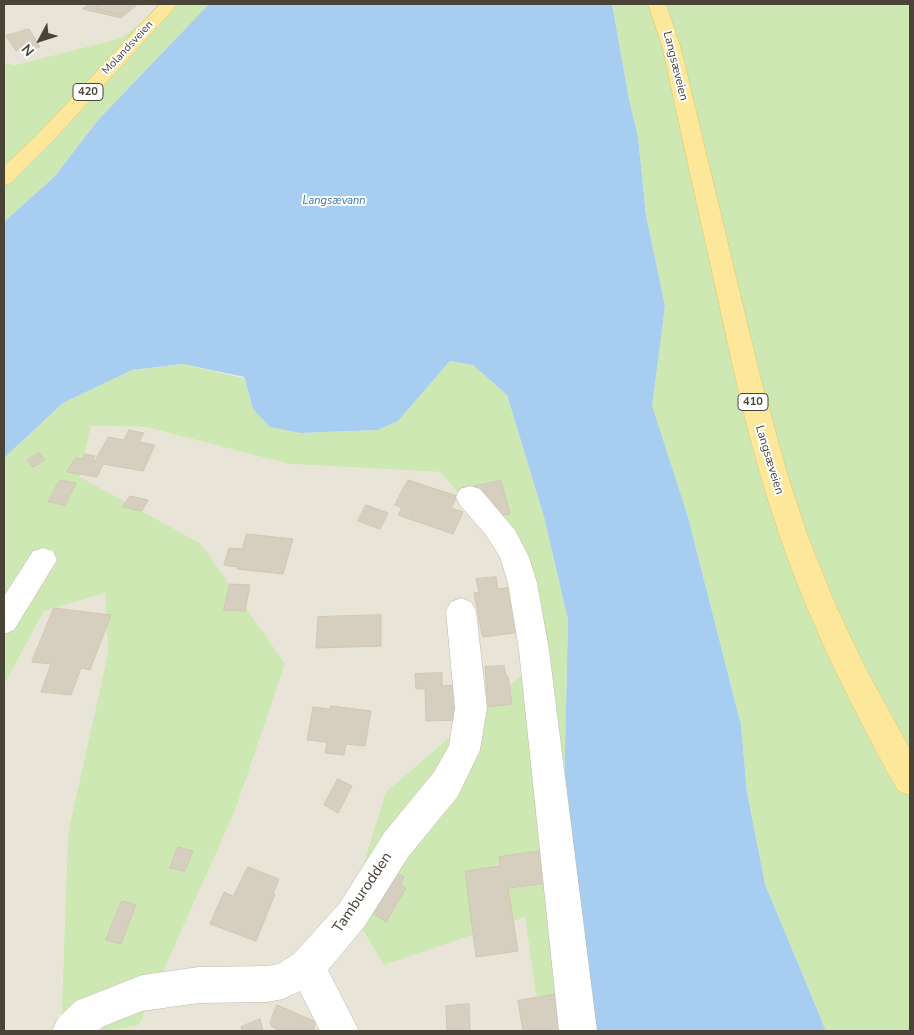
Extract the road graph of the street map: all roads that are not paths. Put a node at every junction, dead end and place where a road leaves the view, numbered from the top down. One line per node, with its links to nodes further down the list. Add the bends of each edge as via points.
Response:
1 (170, 4): 3 (main road, Molandsveien / 420)
2 (656, 4): 8 (main road, Langsæveien / 410, via 672,49 758,424 781,498 833,633)
3 (4, 178)
4 (470, 497): 12 (street, via 509,544 519,570 534,650)
5 (43, 560): 7 (street)
6 (461, 611): 9 (street, Tamburodden, via 471,708 464,750 446,784 396,845 352,915)
7 (4, 621)
8 (910, 779)
9 (307, 967): 10 (street, Tamburodden, via 283,981 267,984 199,985 142,993 89,1014); 11 (street)
10 (71, 1031)
11 (340, 1031)
12 (578, 1031)

